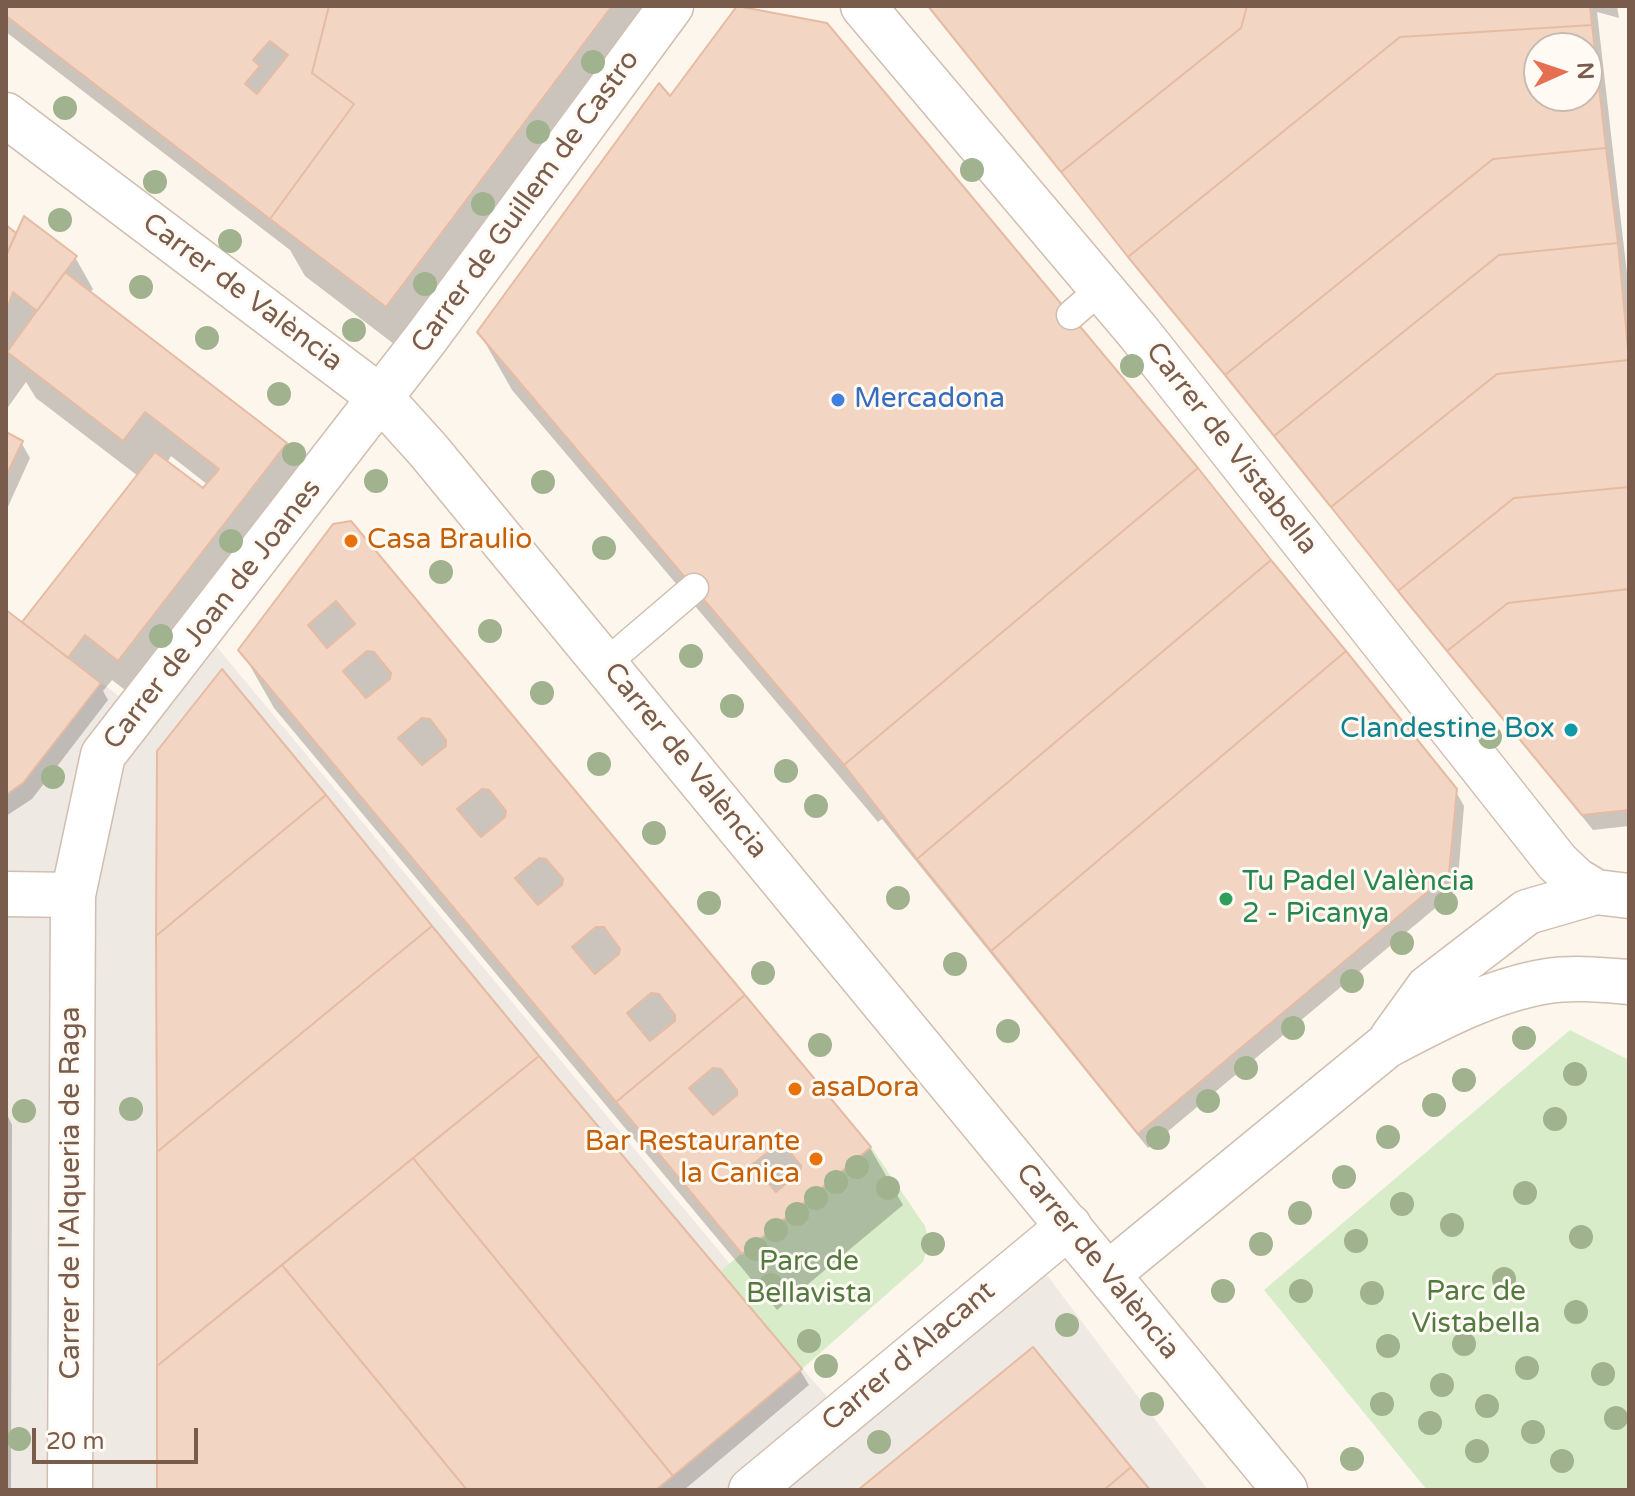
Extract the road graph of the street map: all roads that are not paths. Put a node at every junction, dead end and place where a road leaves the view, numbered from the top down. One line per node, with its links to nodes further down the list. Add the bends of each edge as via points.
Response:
1 (671, 6): 4 (street, Carrer de Guillem de Castro)
2 (863, 6): 8 (street, Carrer de Vistabella, via 1086,302 1557,862 1576,880)
3 (6, 115): 4 (street, Carrer de València)
4 (381, 398): 6 (street, Carrer de València); 9 (street, Carrer de Joan de Joanes, via 103,755)
5 (694, 588): 6 (lane)
6 (605, 664): 12 (street, Carrer de València)
7 (6, 894): 9 (street)
8 (1613, 894): 11 (street, via 1527,912 1428,988)
9 (73, 895): 14 (street, Carrer de l'Alqueria de Raga)
10 (1629, 982): 11 (street, via 1550,981 1512,989)
11 (1386, 1046): 13 (street)
12 (1069, 1226): 13 (street, Carrer de València); 15 (street, Carrer d'Alacant)
13 (1108, 1274): 16 (street, Carrer de València)
14 (70, 1490)
15 (751, 1490)
16 (1285, 1490)

